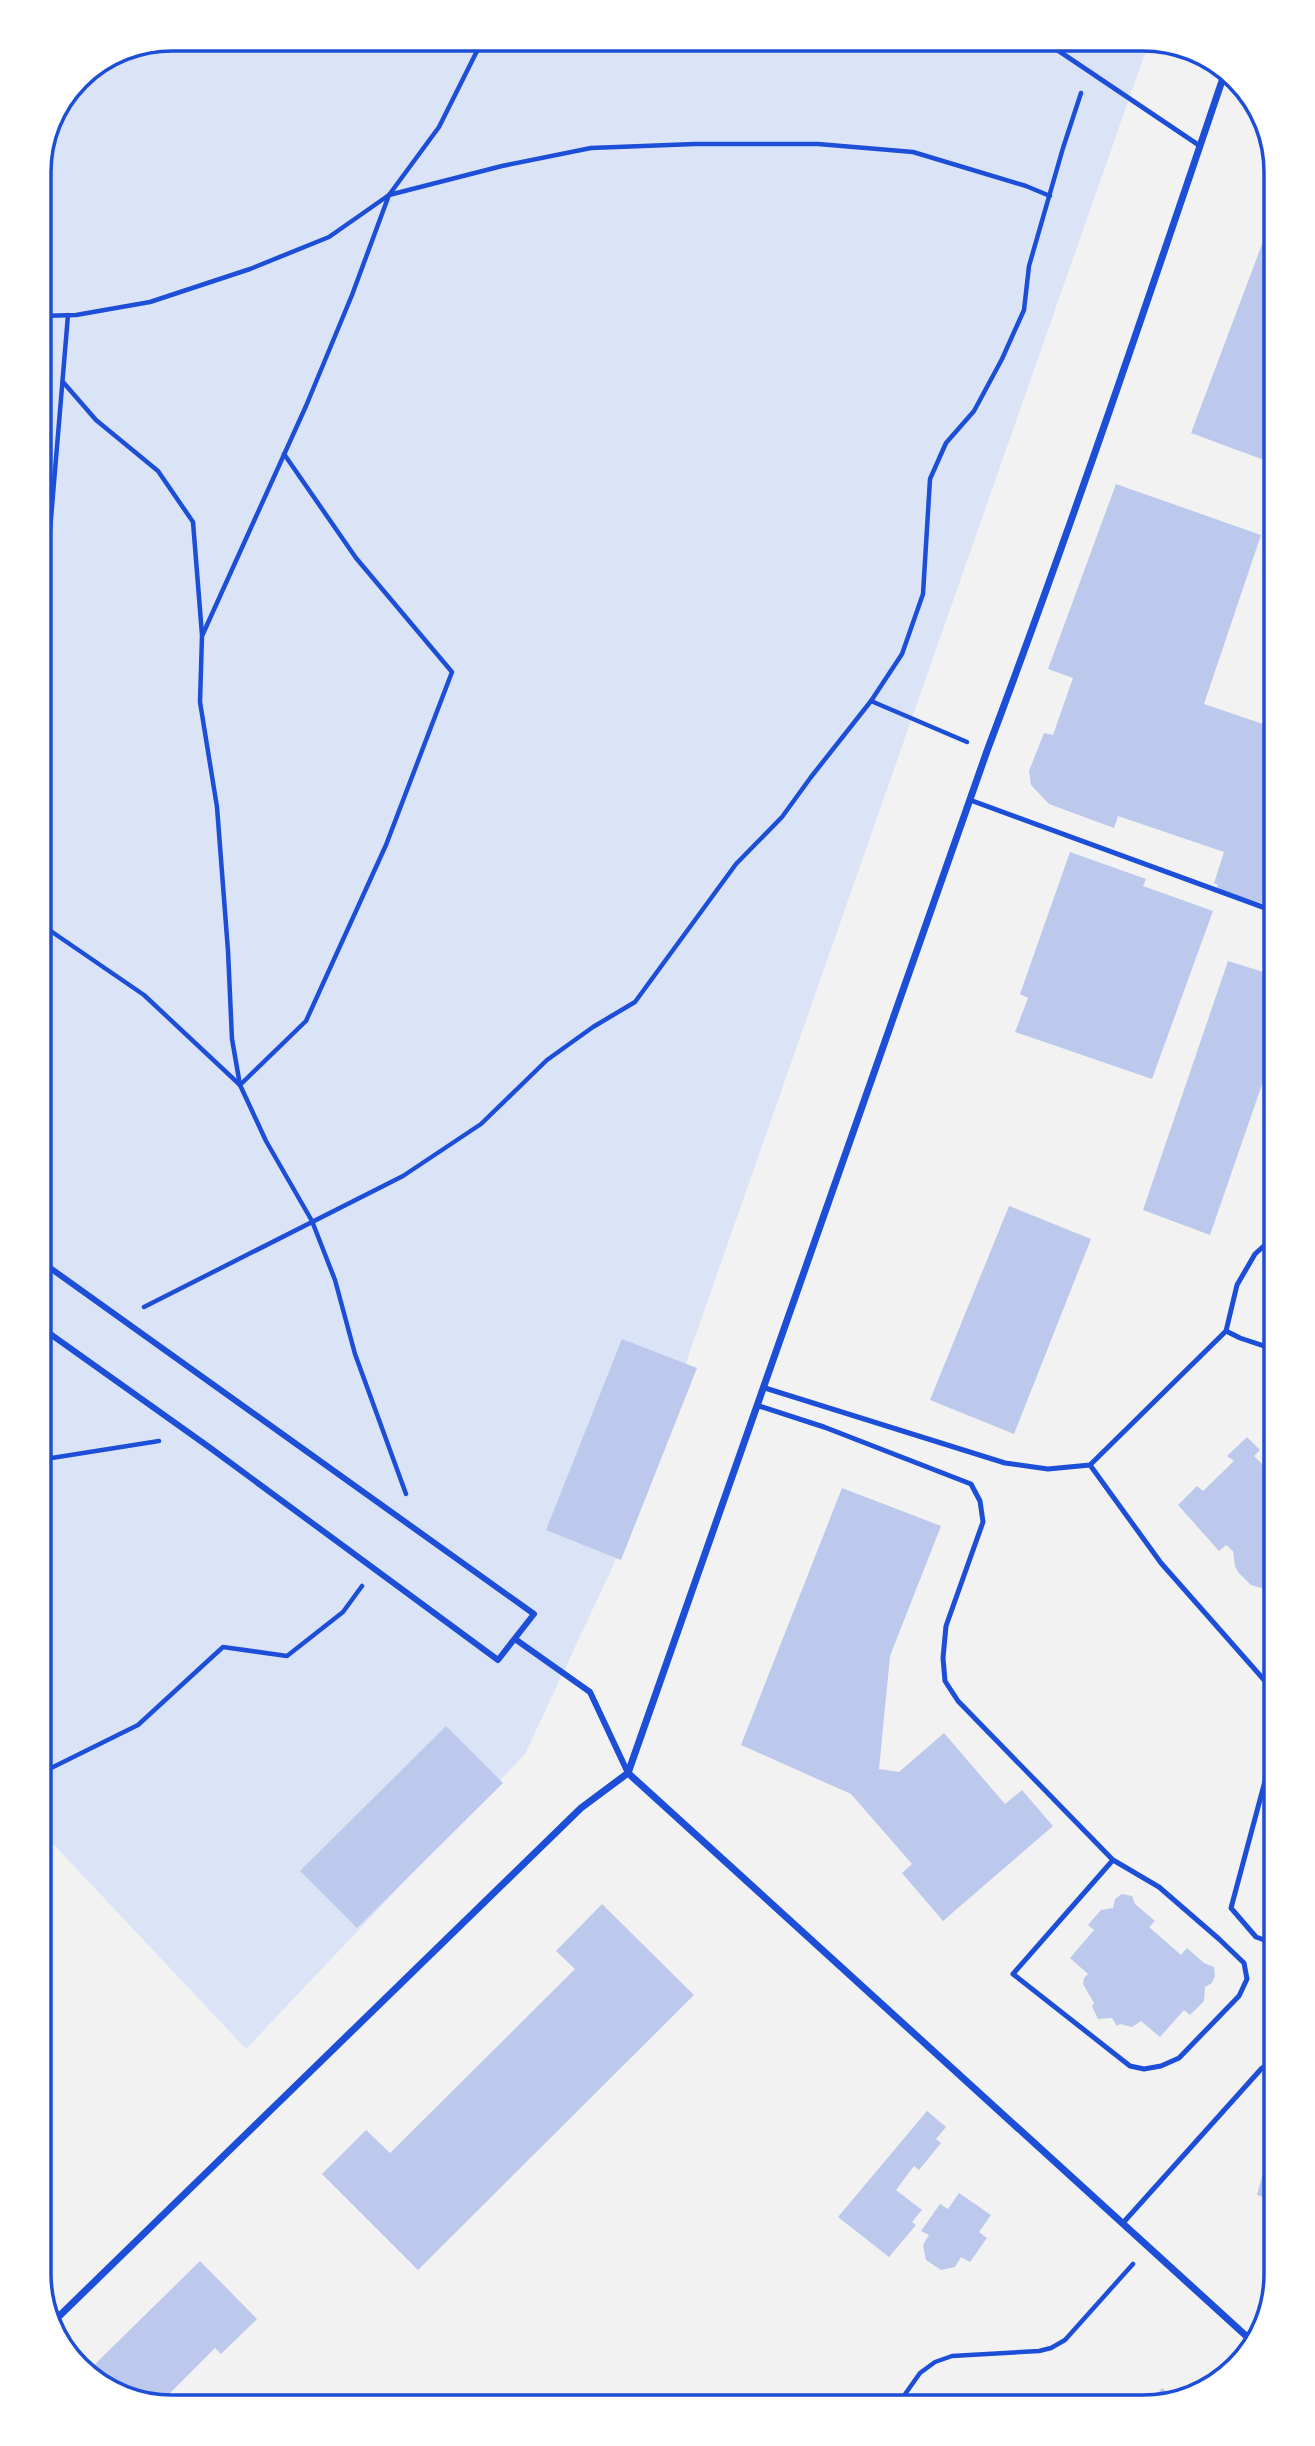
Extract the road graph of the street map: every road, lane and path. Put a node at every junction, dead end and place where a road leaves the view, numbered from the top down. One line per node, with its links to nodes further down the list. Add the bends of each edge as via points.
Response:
1 (477, 51): 6 (path, via 439,127)
2 (1059, 51): 5 (lane)
3 (1222, 80): 5 (street)
4 (1083, 89): 7 (path)
5 (1200, 146): 15 (street, via 1140,327)
6 (389, 195): 7 (path, via 591,148 818,144 914,152); 8 (path, via 329,237 250,269 150,302); 11 (path)
7 (1050, 196): 14 (path, via 1029,266 1024,310 974,411 946,443 930,479 923,594 902,654)
8 (68, 315): 9 (path); 10 (path)
9 (51, 316)
10 (62, 381): 12 (path); 13 (path, via 96,420 158,471 193,522)
11 (284, 453): 13 (path); 19 (path, via 356,558 452,672 386,845 306,1021)
12 (51, 515)
13 (202, 636): 19 (path, via 200,702 217,807 232,1038)
14 (871, 701): 15 (path); 20 (path, via 782,817 736,864 635,1002 547,1060 481,1124 403,1176)
15 (987, 751): 16 (street)
16 (970, 800): 17 (lane); 27 (street)
17 (1264, 908)
18 (51, 931): 19 (path, via 144,995)
19 (240, 1085): 20 (path)
20 (312, 1221): 23 (path); 32 (path, via 335,1280 355,1354)
21 (1264, 1246): 24 (lane, via 1237,1285)
22 (51, 1269): 23 (street)
23 (122, 1319): 32 (street)
24 (1226, 1331): 26 (lane); 31 (lane)
25 (51, 1335): 29 (street)
26 (1264, 1345)
27 (765, 1388): 28 (street); 31 (lane, via 1004,1463 1048,1469)
28 (759, 1406): 37 (street); 39 (lane, via 971,1484 983,1522 946,1626 945,1681 958,1701)
29 (193, 1436): 30 (path); 33 (street)
30 (51, 1458)
31 (1090, 1465): 35 (lane, via 1161,1563)
32 (422, 1534): 34 (street, via 534,1614)
33 (374, 1569): 34 (street, via 498,1660); 36 (path, via 343,1612 286,1656 222,1647 138,1725)
34 (515, 1639): 37 (street, via 590,1692)
35 (1264, 1680)
36 (51, 1768)
37 (628, 1773): 42 (street); 44 (street, via 581,1808)
38 (1264, 1786): 40 (lane, via 1231,1908 1256,1937)
39 (1113, 1860): 39 (lane, via 1159,1887 1244,1963 1247,1979 1239,1996 1179,2058 1161,2066 1130,2066 1013,1974)
40 (1264, 1940)
41 (1264, 2067): 42 (lane)
42 (1122, 2224): 43 (street)
43 (1148, 2248): 45 (street); 46 (path, via 1065,2340 1039,2351 952,2356 920,2373)
44 (59, 2316)
45 (1247, 2337)
46 (904, 2395)

